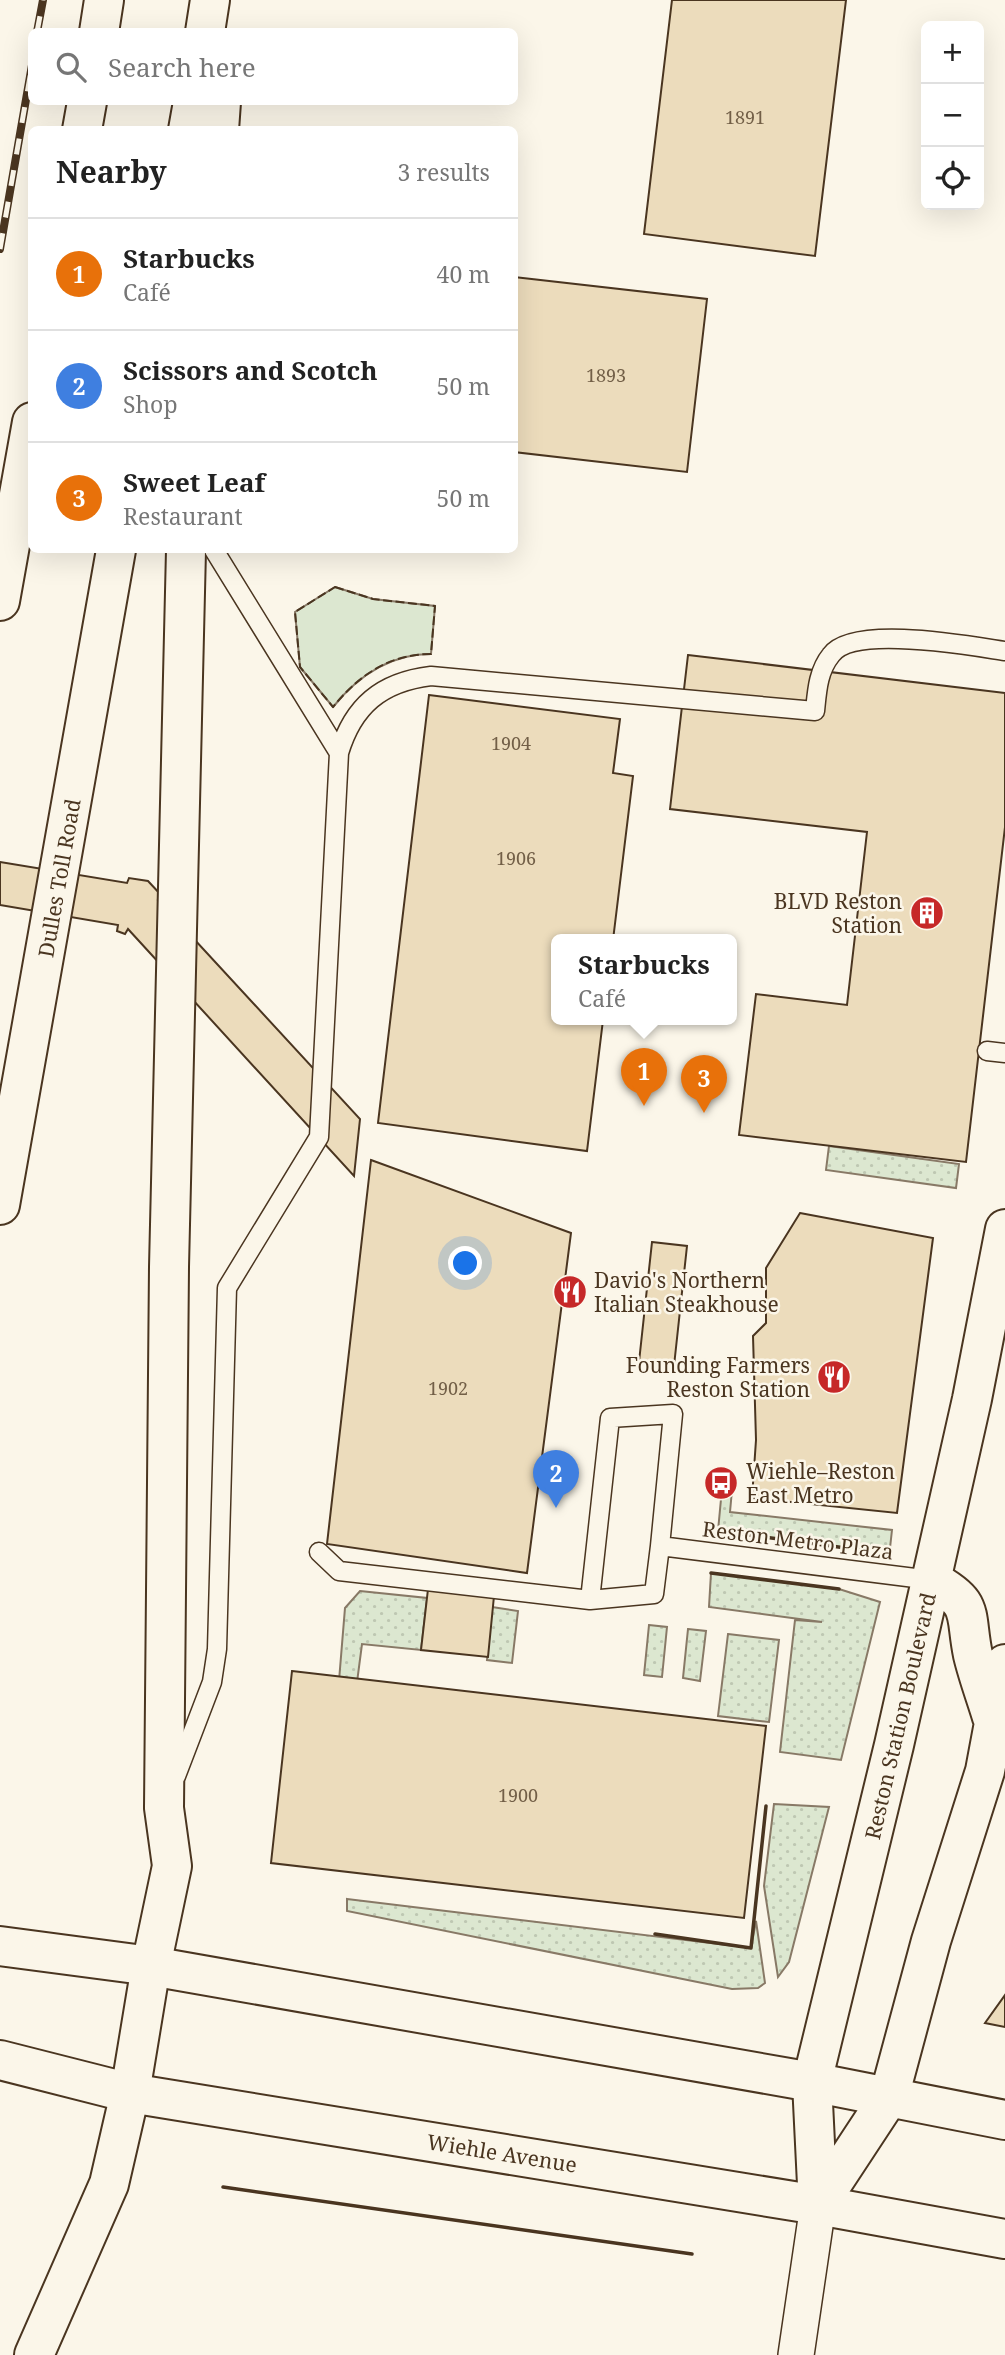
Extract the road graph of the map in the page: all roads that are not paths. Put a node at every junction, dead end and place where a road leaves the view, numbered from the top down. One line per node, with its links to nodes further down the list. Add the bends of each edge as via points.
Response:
1 (104, 0): 4 (main road)
2 (210, 0): 5 (main road)
3 (230, 0): 6 (main road)
4 (100, 28)
5 (206, 28)
6 (227, 28)
7 (86, 105): 10 (main road)
8 (192, 105): 11 (main road)
9 (221, 105): 12 (main road)
10 (83, 126)
11 (189, 126)
12 (219, 126)
13 (28, 444): 17 (main road)
14 (115, 553): 20 (main road, Dulles Toll Road)
15 (186, 553): 29 (main road, via 169,1267)
16 (216, 553): 19 (lane)
17 (0, 601)
18 (1005, 651): 19 (lane, via 912,640 853,642 832,652 819,678 815,711 430,676 395,684 375,696 347,727)
19 (339, 753): 29 (lane, via 319,1137 227,1287 217,1649 212,1682)
20 (0, 1205)
21 (1005, 1229): 22 (main road, Reston Station Boulevard)
22 (994, 1343): 25 (main road, Reston Station Boulevard)
23 (660, 1546): 25 (lane, Reston Metro Plaza); 26 (lane, via 654,1594); 26 (lane, via 673,1413 610,1418)
24 (319, 1552): 26 (lane, via 339,1571)
25 (931, 1580): 28 (main road, via 954,1592 965,1606); 33 (main road, Reston Station Boulevard)
26 (590, 1600)
27 (1005, 1664): 28 (main road, Reston Station Boulevard)
28 (994, 1726): 35 (main road, Reston Station Boulevard)
29 (164, 1808): 31 (main road, via 172,1866)
30 (7, 1947): 31 (main road)
31 (151, 1966): 33 (main road); 34 (main road)
32 (0, 2060): 34 (main road, Wiehle Avenue)
33 (813, 2082): 35 (main road); 37 (main road, Reston Station Boulevard)
34 (130, 2093): 37 (main road, Wiehle Avenue); 39 (main road, via 109,2184)
35 (889, 2097): 36 (main road); 37 (main road, Reston Station Boulevard)
36 (1005, 2120)
37 (818, 2205): 38 (main road, Wiehle Avenue); 40 (street, Reston Station Boulevard)
38 (1005, 2239)
39 (34, 2355)
40 (796, 2355)

